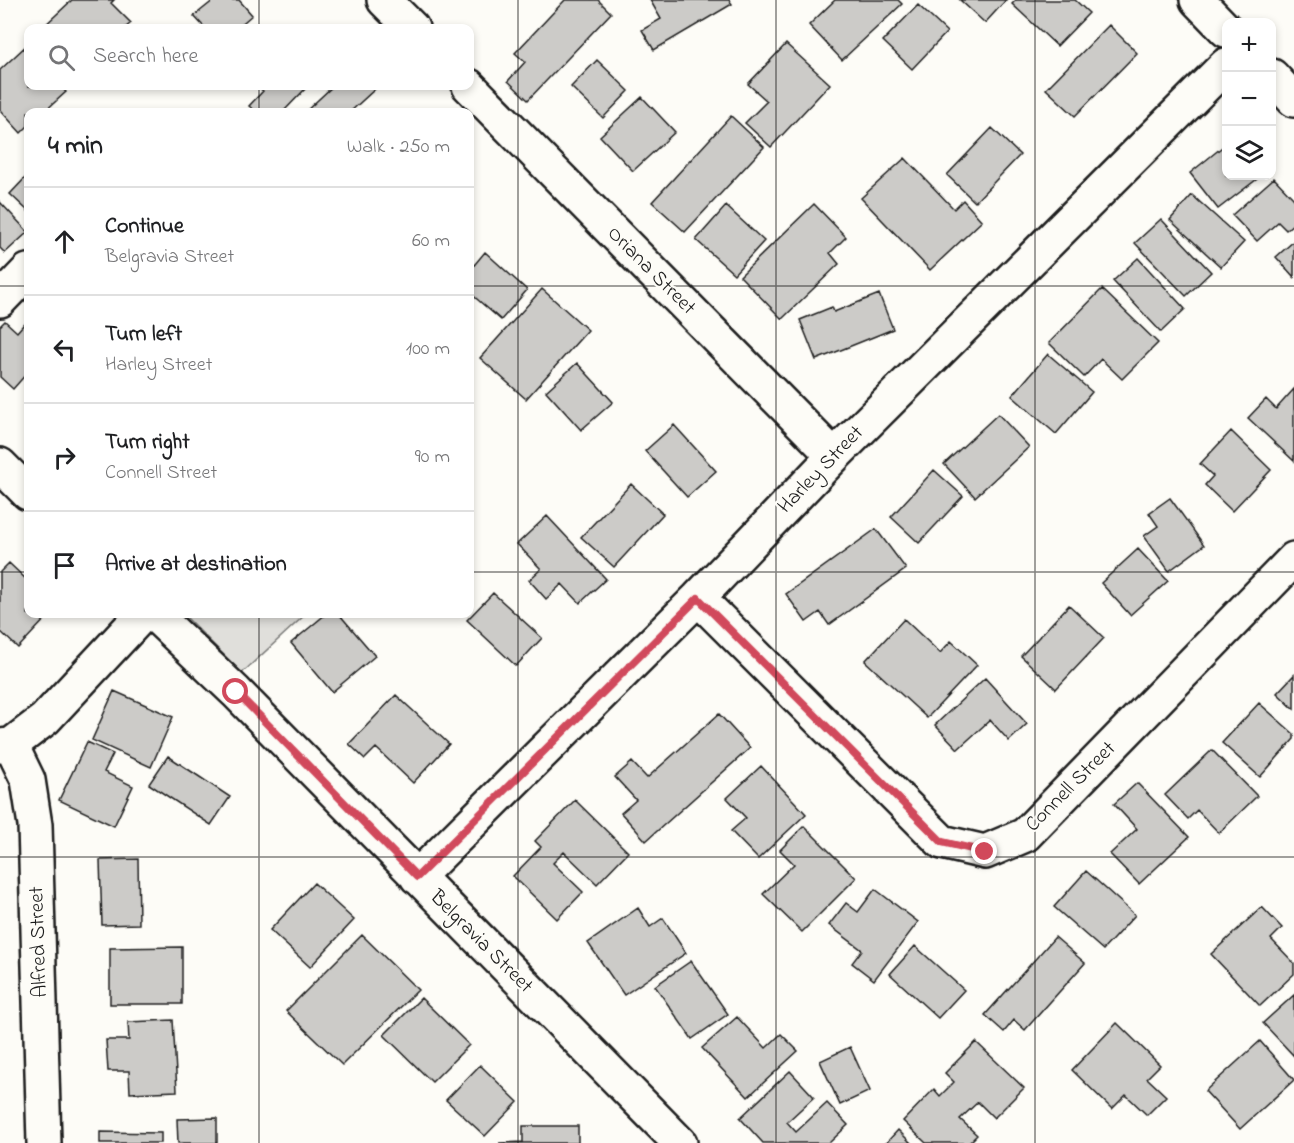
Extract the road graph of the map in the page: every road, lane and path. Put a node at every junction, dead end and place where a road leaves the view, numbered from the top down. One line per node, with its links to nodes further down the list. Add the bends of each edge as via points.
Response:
1 (384, 0): 3 (street)
2 (1197, 0): 4 (street)
3 (408, 24)
4 (1222, 25)
5 (1222, 70): 11 (street, Harley Street)
6 (1276, 80): 8 (street)
7 (473, 90): 11 (street, Oriana Street)
8 (1294, 100)
9 (24, 275): 10 (street)
10 (0, 300)
11 (834, 456): 15 (street, Harley Street)
12 (0, 465): 13 (street)
13 (24, 489)
14 (1294, 559): 15 (street, Connell Street, via 1025,836 985,852 942,842)
15 (698, 598): 19 (street, Harley Street)
16 (139, 618): 18 (street, via 45,719)
17 (158, 618): 19 (street, Belgravia Street)
18 (6, 746): 20 (street, Alfred Street, via 28,780 35,825)
19 (417, 877): 21 (street, Belgravia Street)
20 (44, 1143)
21 (680, 1143)

